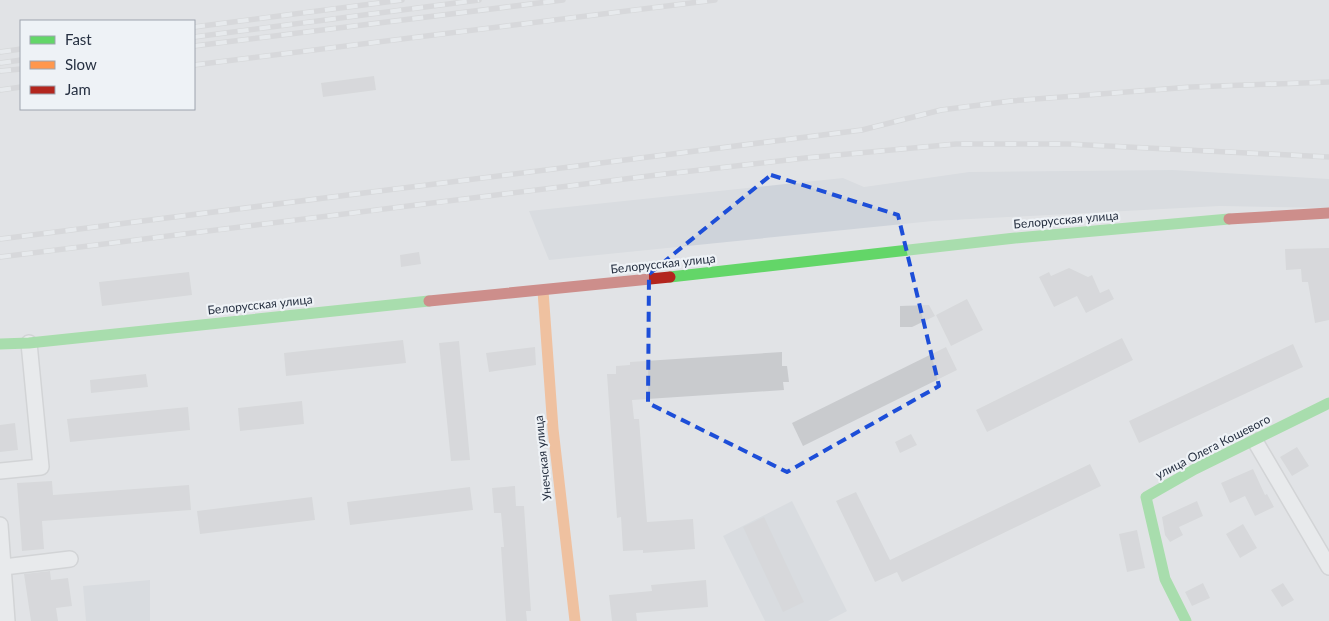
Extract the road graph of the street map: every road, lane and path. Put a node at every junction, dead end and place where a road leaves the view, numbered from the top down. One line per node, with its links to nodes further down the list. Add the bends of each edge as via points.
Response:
1 (1329, 213): 2 (main road, Белорусская улица, via 1268,215 1015,238)
2 (543, 291): 3 (main road, Белорусская улица); 13 (main road, Унечская улица, via 553,429)
3 (29, 343): 4 (main road, Белорусская улица); 7 (street, via 41,466)
4 (0, 344)
5 (1329, 403): 6 (main road, улица Олега Кошевого)
6 (1255, 440): 11 (street); 14 (main road, улица Олега Кошевого, via 1146,497 1166,579)
7 (0, 471)
8 (0, 525): 10 (street)
9 (70, 559): 10 (street)
10 (4, 567): 12 (street)
11 (1329, 567)
12 (7, 621)
13 (575, 621)
14 (1186, 621)

